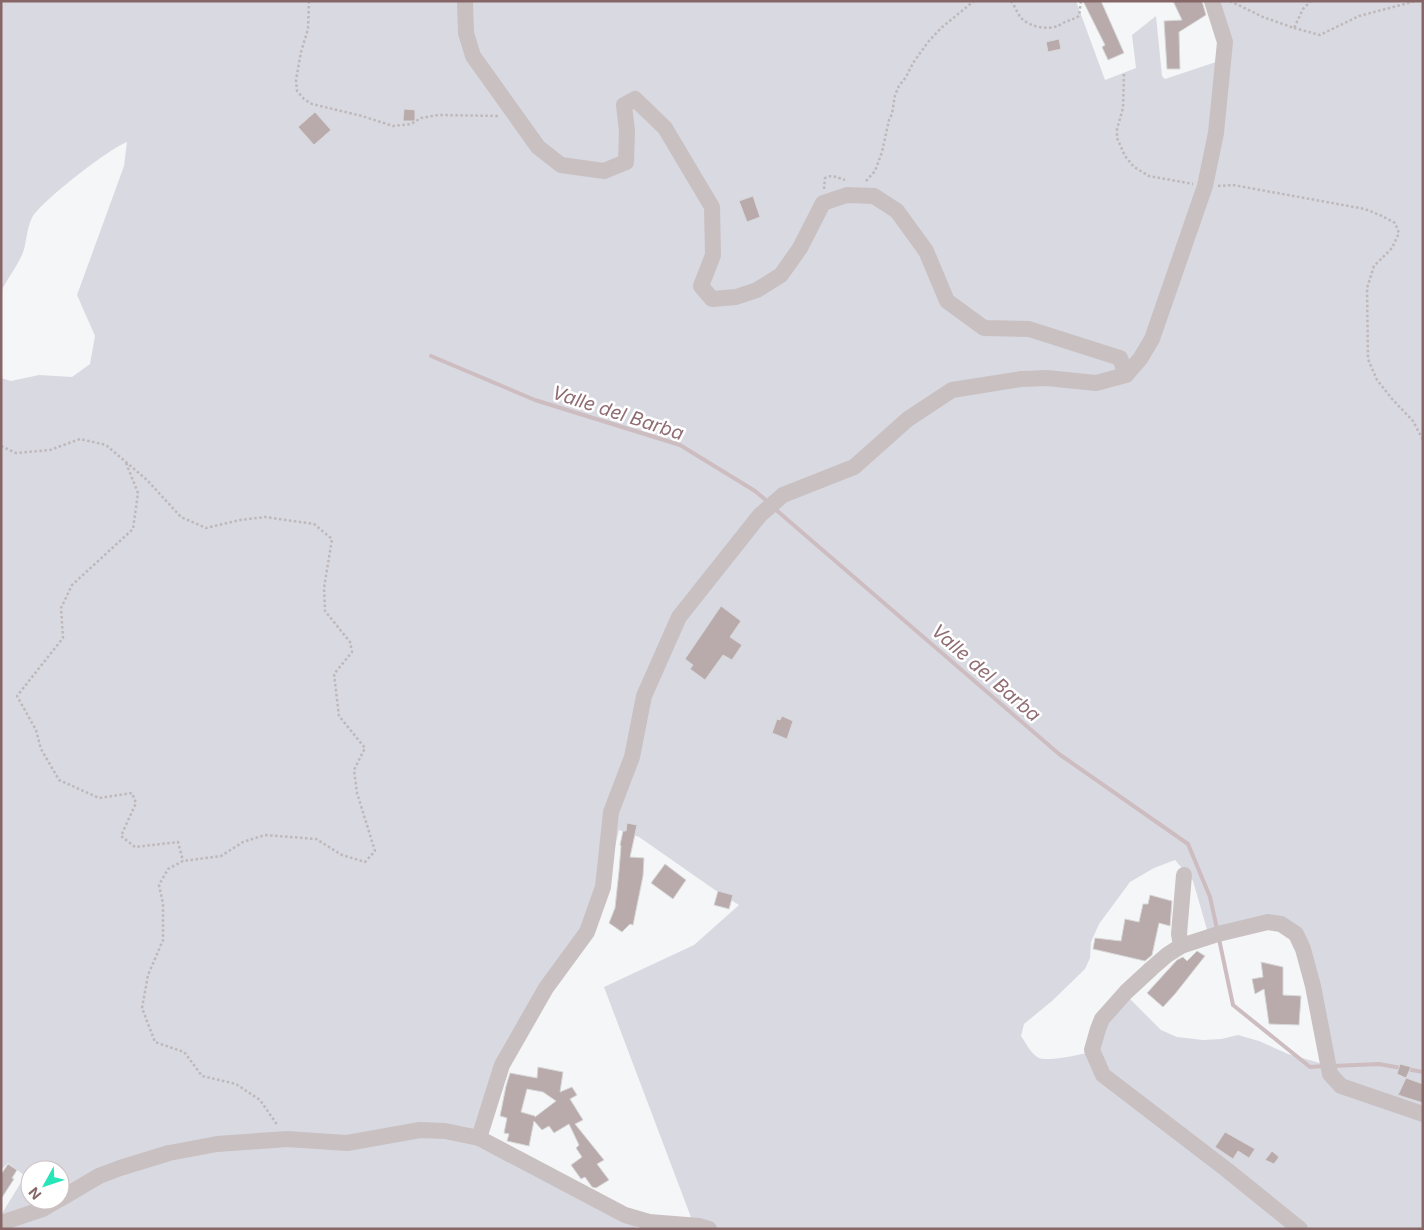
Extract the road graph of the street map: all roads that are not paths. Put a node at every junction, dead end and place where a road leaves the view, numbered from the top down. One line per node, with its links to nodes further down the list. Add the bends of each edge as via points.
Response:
1 (465, 1): 3 (street, via 466,33 473,56 538,147 561,165 604,171 626,162 624,104 635,98 665,128 712,207 713,255 701,286 712,299 736,297 757,290 780,275 800,248 823,203 847,195 874,196 897,211 926,251 947,300 984,328 1029,330 1092,348 1120,358)
2 (1212, 1): 3 (street, via 1225,42 1216,133 1205,186 1152,339)
3 (1126, 375): 7 (street, via 1096,383 1021,379 952,390 908,419 854,467 783,494 760,515 679,618 644,696 632,757 612,812 603,887 587,932 546,988 502,1065)
4 (1184, 875): 5 (street, via 1179,934)
5 (1181, 946): 6 (street, via 1268,922 1282,924 1296,934 1303,949 1328,1066 1341,1086); 12 (street, via 1152,968 1102,1019 1092,1050 1103,1075)
6 (1423, 1114)
7 (479, 1138): 8 (street, via 420,1130 347,1143 287,1139 217,1144 169,1153 120,1168); 11 (street, via 625,1215 649,1222)
8 (70, 1193)
9 (40, 1210): 10 (street)
10 (1, 1223)
11 (709, 1229)
12 (1300, 1229)

